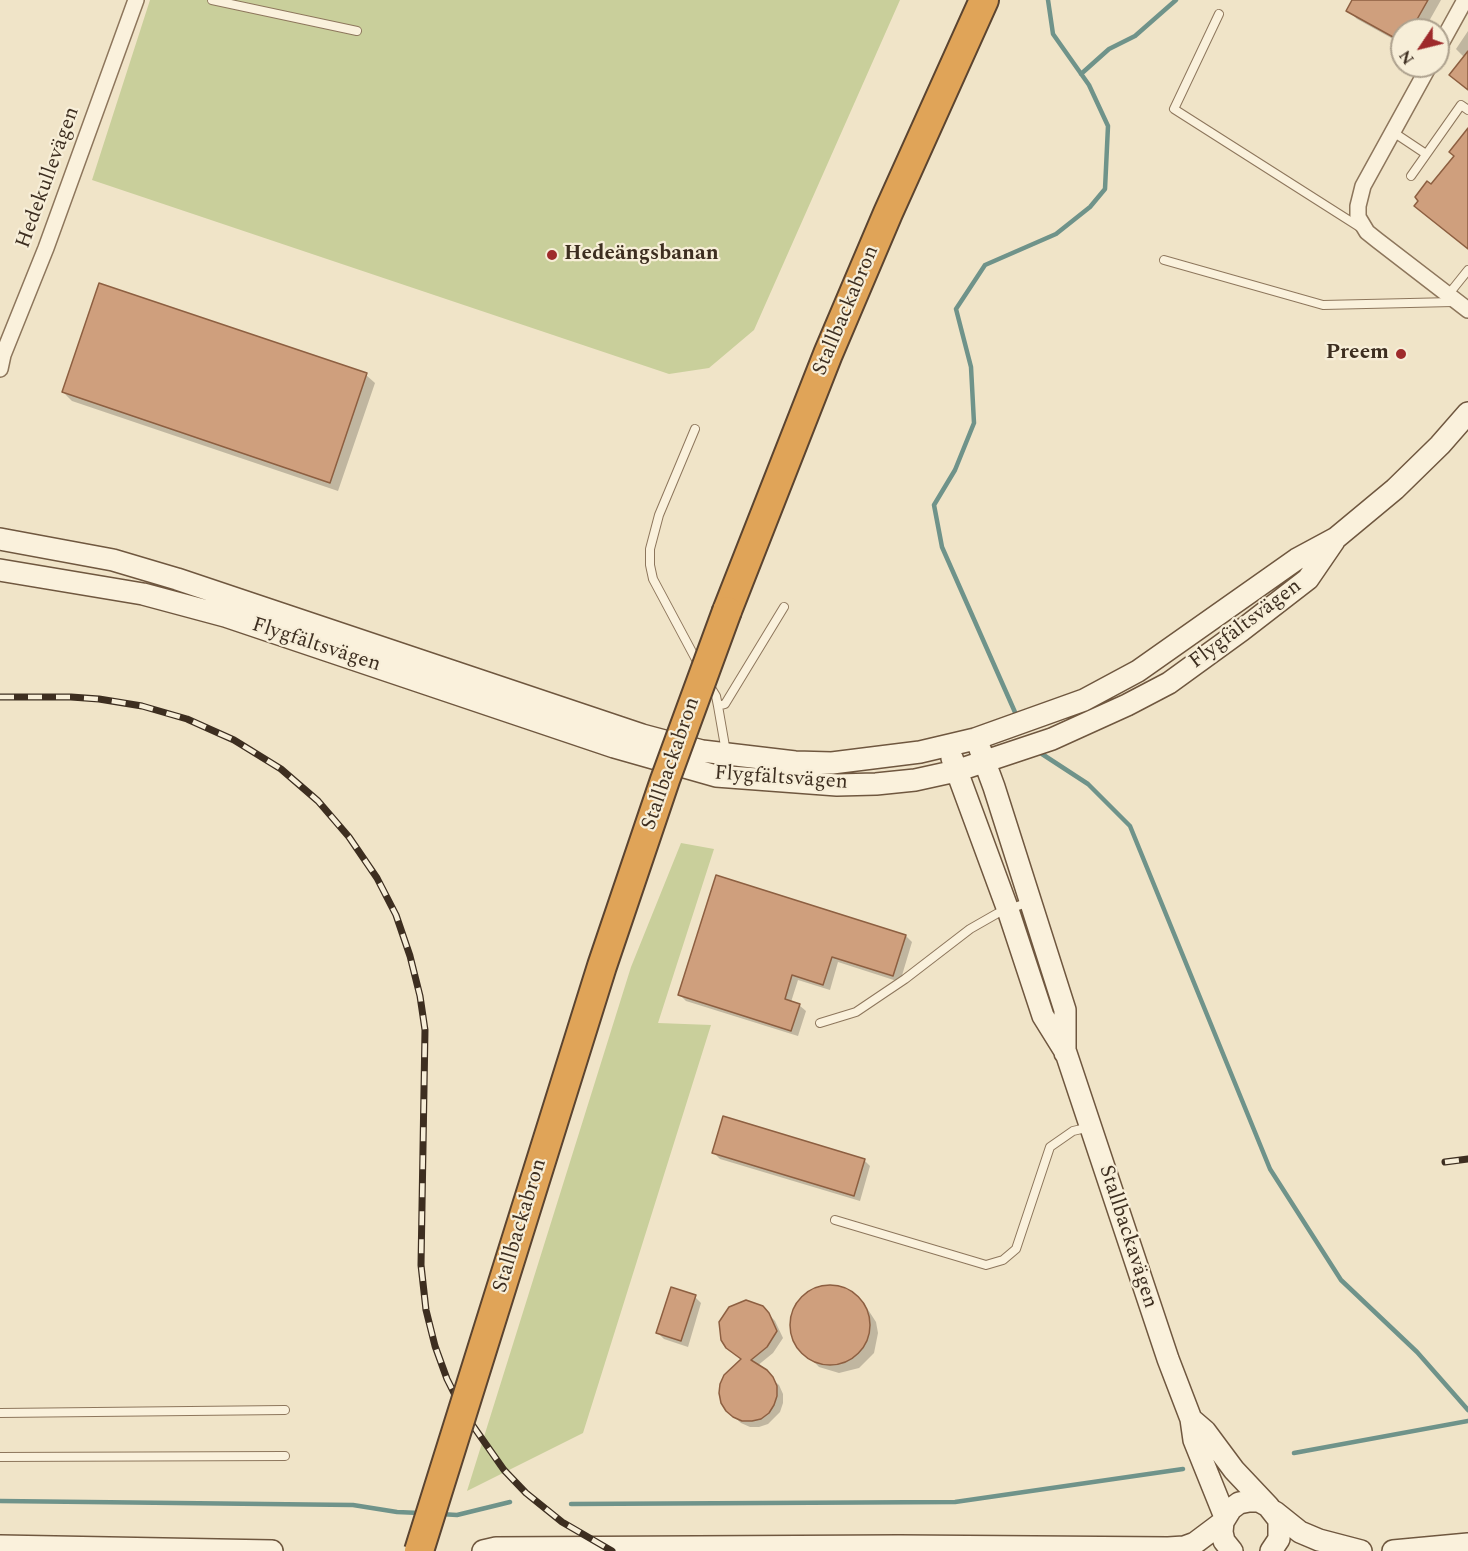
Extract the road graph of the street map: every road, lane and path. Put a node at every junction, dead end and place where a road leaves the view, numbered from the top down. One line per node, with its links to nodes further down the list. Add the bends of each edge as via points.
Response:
1 (136, 0): 18 (street, Hedekullevägen)
2 (212, 0): 5 (lane)
3 (984, 0): 49 (highway, Stallbackabron, bridge, via 828,354 665,780)
4 (1465, 0): 7 (street)
5 (233, 2): 8 (lane)
6 (1219, 14): 14 (lane, via 1174,109)
7 (1450, 27)
8 (357, 31)
9 (1422, 78): 11 (street)
10 (1468, 110): 12 (lane, via 1461,105)
11 (1393, 132): 12 (lane); 14 (street, via 1363,186 1358,217)
12 (1426, 154): 13 (lane)
13 (1411, 176)
14 (1367, 232): 17 (street)
15 (1164, 260): 17 (lane, via 1323,305)
16 (1468, 270): 17 (lane)
17 (1458, 302)
18 (0, 369)
19 (1468, 413): 22 (street, Flygfältsvägen, via 1395,489)
20 (695, 429): 25 (lane, via 659,515 650,565 653,579)
21 (0, 538): 28 (street, Flygfältsvägen, via 113,560 642,735 702,751)
22 (1336, 538): 26 (street, Flygfältsvägen, via 1297,558 1137,671 1084,700); 29 (street, Flygfältsvägen, via 1308,579 1169,683 1052,739)
23 (0, 570): 30 (street, Flygfältsvägen, via 143,594 225,616 614,747 716,776 837,785 915,780)
24 (784, 607): 25 (lane, via 725,704)
25 (718, 706): 28 (lane)
26 (984, 737): 27 (street, Flygfältsvägen); 29 (street, Stallbackavägen)
27 (948, 746): 28 (street, Flygfältsvägen, via 832,763); 30 (street, Stallbackavägen)
28 (726, 753)
29 (985, 763): 30 (street, Flygfältsvägen); 31 (street, Stallbackavägen)
30 (956, 771): 32 (street, Stallbackavägen)
31 (1031, 902): 32 (lane); 34 (street, Stallbackavägen, via 1065,1010)
32 (1008, 910): 33 (lane, via 970,929 856,1012); 34 (street, Stallbackavägen, via 1044,1016)
33 (820, 1023)
34 (1065, 1053): 35 (street, Stallbackavägen)
35 (1091, 1127): 36 (lane, via 1072,1131 1050,1147 1016,1249 1003,1260 986,1264); 39 (street, Stallbackavägen)
36 (835, 1220)
37 (285, 1410): 38 (lane)
38 (0, 1413)
39 (1191, 1419): 42 (street, Stallbackavägen); 43 (street, Stallbackavägen, via 1194,1440)
40 (285, 1456): 41 (lane)
41 (0, 1457)
42 (1271, 1509): 43 (street, via 1259,1502 1239,1503); 52 (street, via 1281,1530); 53 (street, Stallbackavägen, via 1300,1532)
43 (1224, 1520): 50 (street, via 1195,1543 1168,1548 899,1546); 51 (street, Stallbackavägen, via 1224,1541)
44 (1468, 1544): 54 (street)
45 (0, 1546): 46 (street)
46 (56, 1549): 47 (street)
47 (202, 1550): 48 (street)
48 (272, 1551)
49 (419, 1551)
50 (483, 1551)
51 (1232, 1551)
52 (1271, 1551)
53 (1361, 1551)
54 (1393, 1551)

